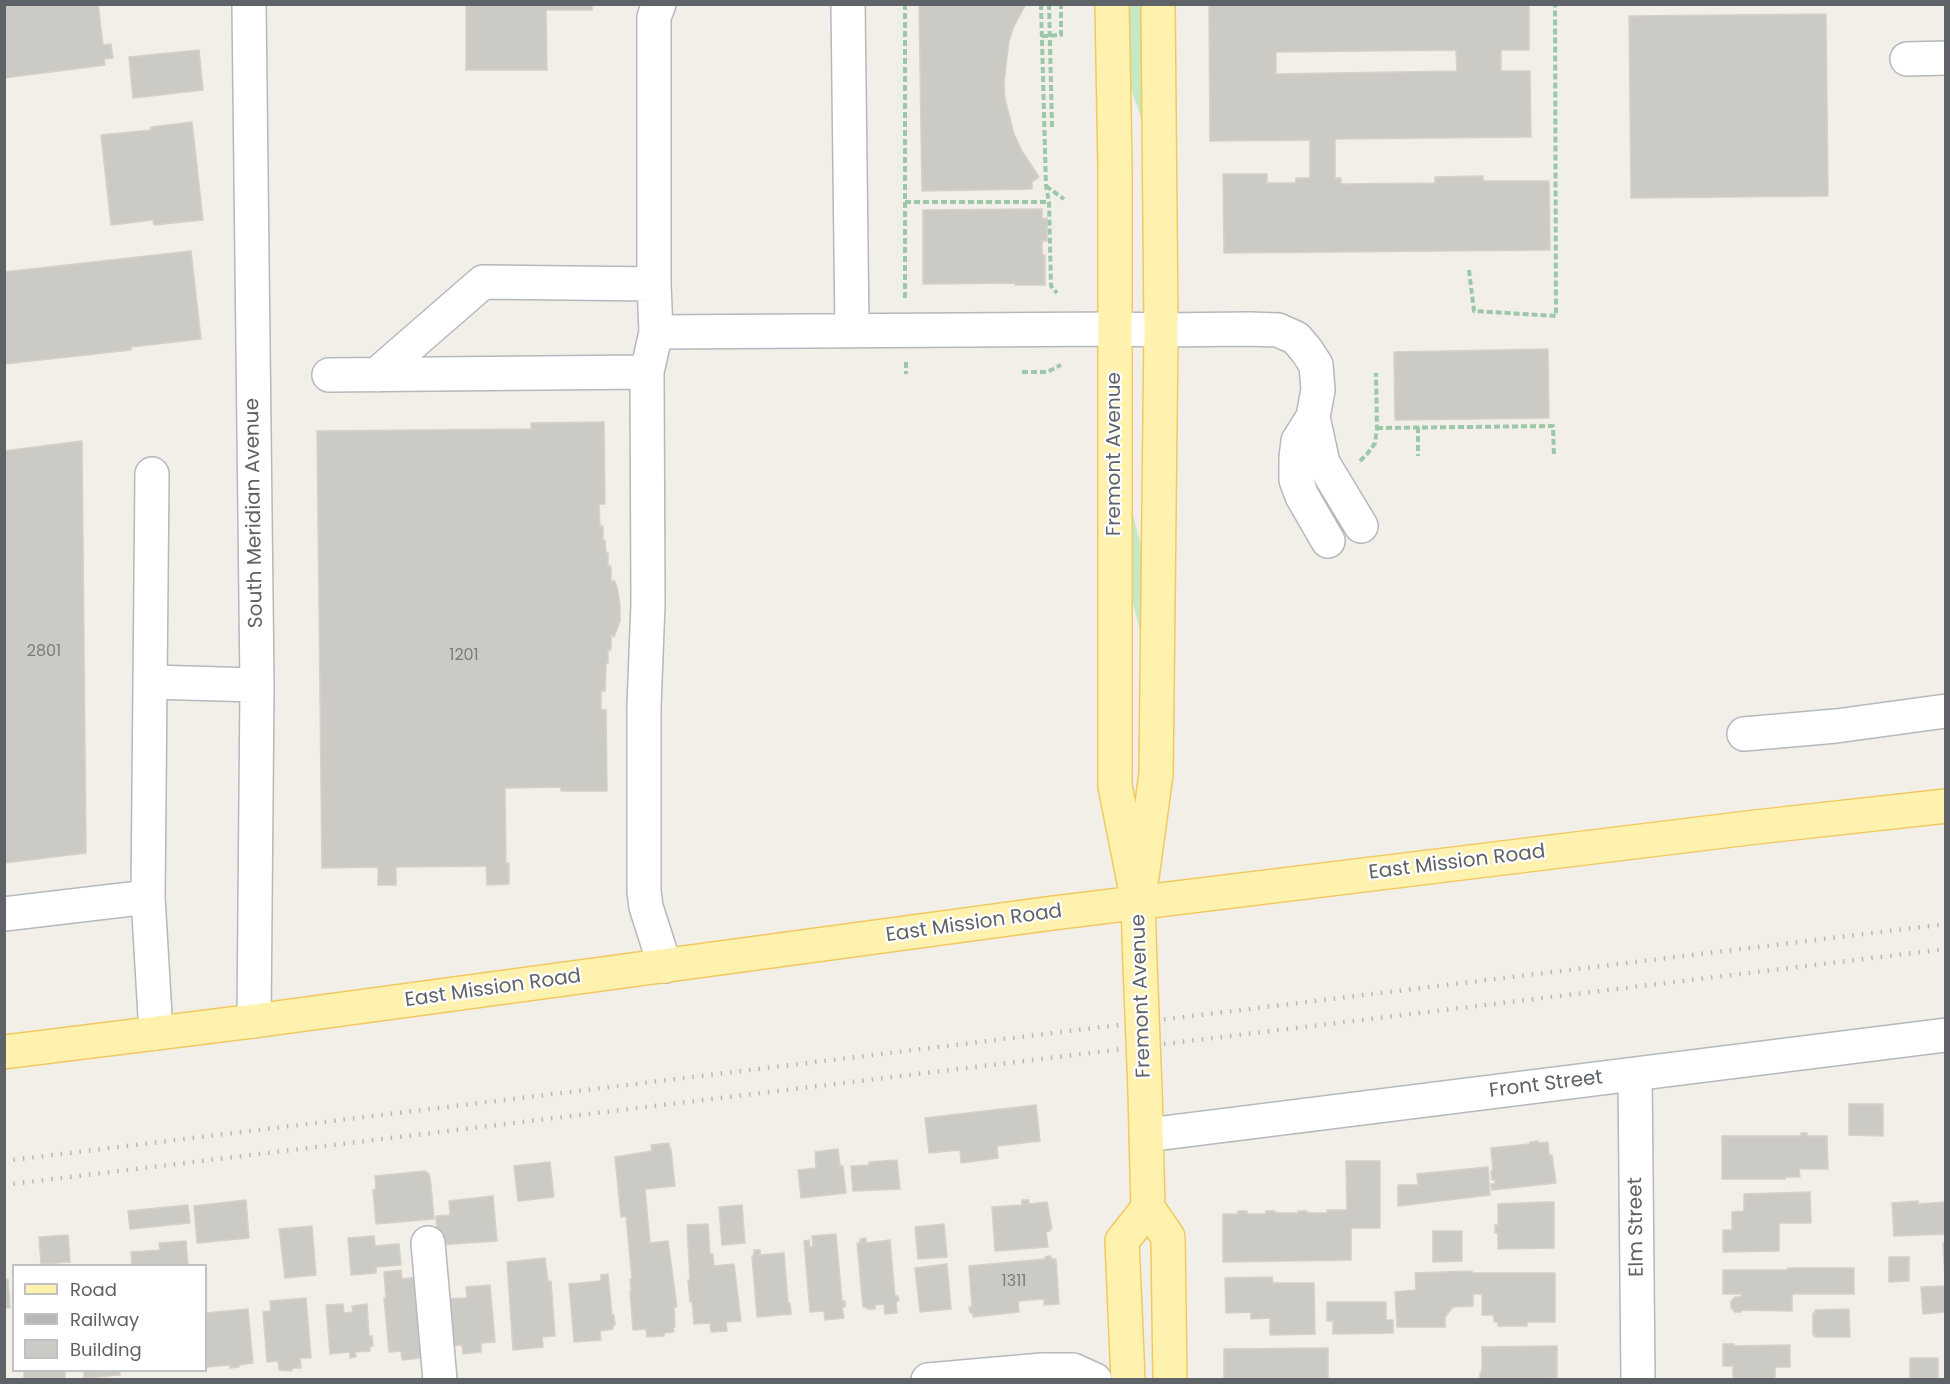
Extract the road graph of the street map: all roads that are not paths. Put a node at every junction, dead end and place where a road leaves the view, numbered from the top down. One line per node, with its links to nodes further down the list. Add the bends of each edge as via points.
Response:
1 (249, 4): 21 (street, South Meridian Avenue)
2 (659, 4): 8 (street, via 654,17)
3 (848, 4): 10 (street)
4 (1112, 4): 9 (main road, Fremont Avenue)
5 (1158, 4): 11 (main road, Fremont Avenue)
6 (1946, 58): 7 (street)
7 (1907, 59)
8 (654, 284): 12 (street); 15 (street, via 483,282)
9 (1115, 329): 10 (street); 11 (street); 26 (main road, Fremont Avenue, via 1115,786)
10 (852, 330): 12 (street)
11 (1161, 330): 16 (street, via 1278,330 1296,338 1316,365 1318,390); 26 (main road, Fremont Avenue, via 1156,774)
12 (656, 332): 13 (street)
13 (647, 372): 15 (street); 28 (street, via 644,892)
14 (328, 375): 15 (street)
15 (376, 375)
16 (1313, 417): 18 (street, via 1323,463); 19 (street, via 1298,441 1296,480)
17 (152, 474): 20 (street)
18 (1360, 526)
19 (1328, 542)
20 (151, 682): 21 (street); 25 (street)
21 (257, 685): 29 (street, South Meridian Avenue)
22 (1946, 711): 23 (street)
23 (1744, 734)
24 (1946, 806): 26 (main road, East Mission Road)
25 (148, 897): 27 (street); 30 (street)
26 (1138, 902): 28 (main road, East Mission Road); 34 (main road, Fremont Avenue, bridge)
27 (4, 914)
28 (664, 966): 29 (main road, East Mission Road)
29 (254, 1021): 30 (main road, East Mission Road)
30 (156, 1033): 32 (main road, East Mission Road)
31 (1946, 1035): 33 (street, Front Street)
32 (4, 1052)
33 (1635, 1074): 34 (street, Front Street); 42 (street, Elm Street)
34 (1147, 1135): 35 (main road, Fremont Avenue)
35 (1148, 1208): 40 (main road, via 1122,1241); 41 (main road, via 1168,1237)
36 (428, 1243): 37 (street)
37 (441, 1380)
38 (928, 1380): 39 (street, via 1042,1370 1073,1370)
39 (1095, 1380)
40 (1128, 1380)
41 (1170, 1380)
42 (1638, 1380)

